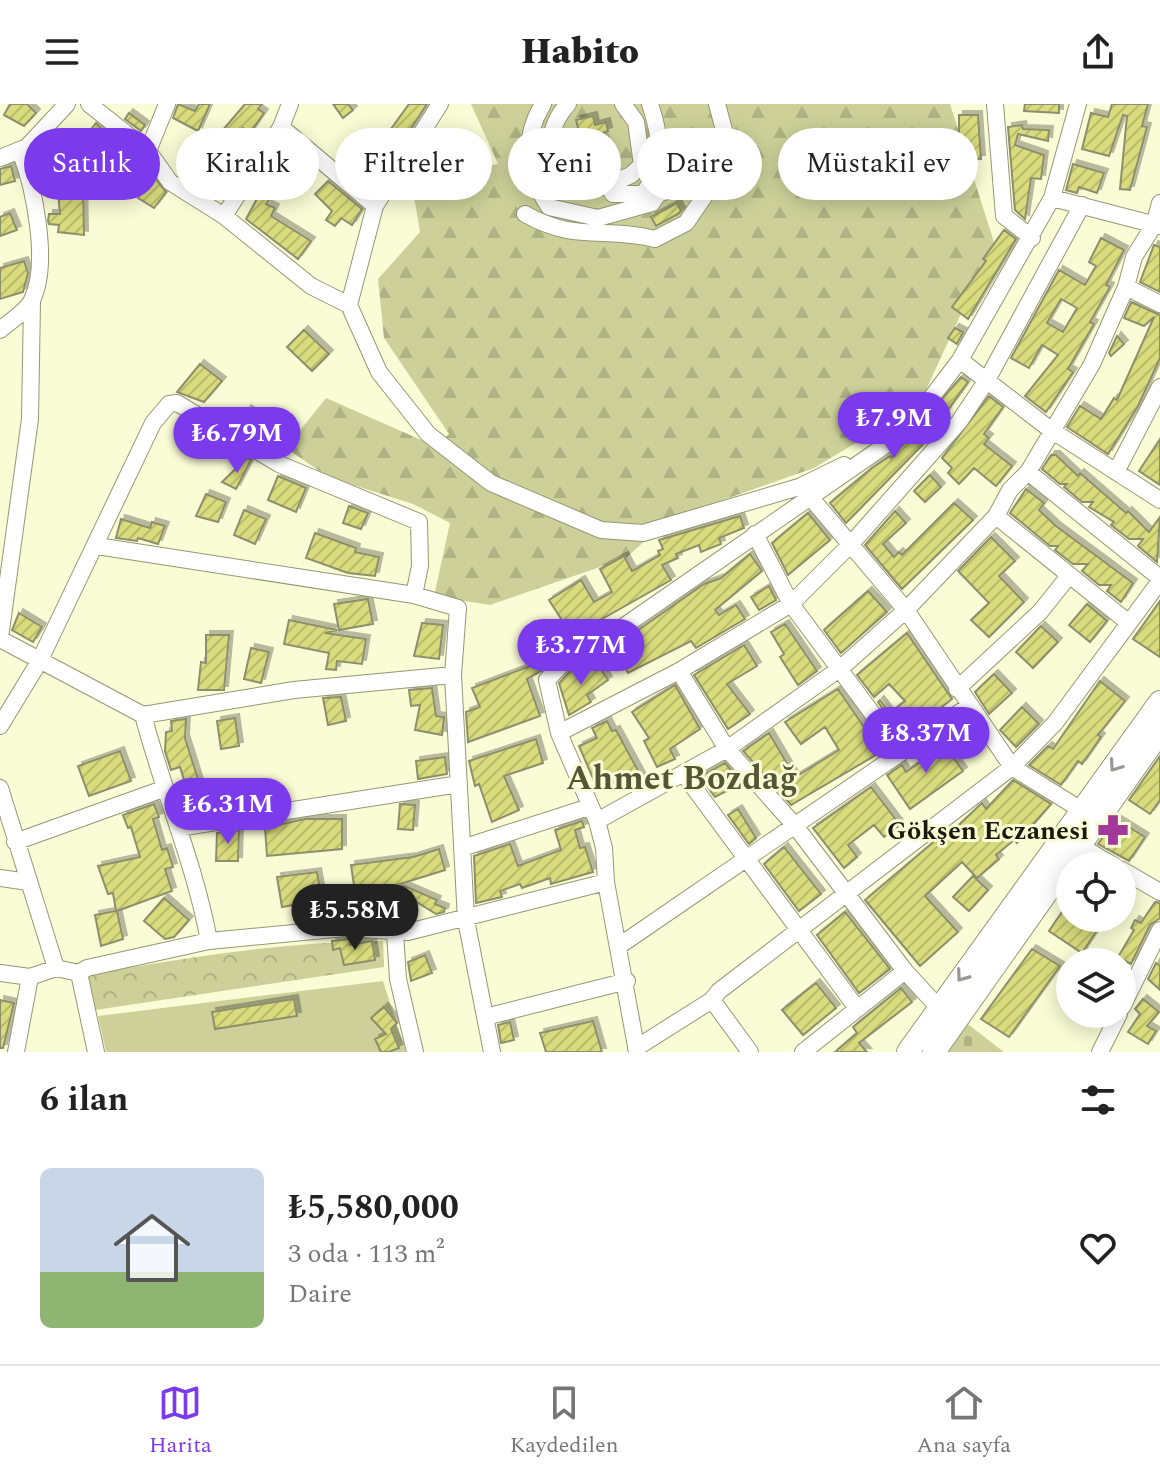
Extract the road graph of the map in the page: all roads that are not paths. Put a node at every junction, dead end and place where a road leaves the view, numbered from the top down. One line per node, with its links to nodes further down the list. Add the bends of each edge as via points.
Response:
1 (67, 104): 19 (street)
2 (89, 104): 14 (street)
3 (167, 104): 15 (street)
4 (290, 104): 13 (street)
5 (440, 104): 28 (street)
6 (543, 104): 24 (street, via 528,140 528,162 549,207 598,218)
7 (568, 104): 16 (street)
8 (623, 104): 22 (street, via 636,122 642,165)
9 (650, 104): 17 (street)
10 (717, 104): 18 (street)
11 (995, 104): 32 (street, via 1004,216)
12 (1078, 104): 23 (street)
13 (281, 127): 28 (street); 30 (street)
14 (119, 128)
15 (157, 128)
16 (556, 128)
17 (656, 128)
18 (723, 128)
19 (20, 151): 20 (street); 34 (street, via 36,215)
20 (0, 158)
21 (160, 168): 30 (street, via 170,182)
22 (621, 179)
23 (1052, 198): 27 (street); 32 (street)
24 (652, 200)
25 (702, 200): 29 (street, via 686,223 655,239 627,232 583,235)
26 (1160, 203): 31 (street)
27 (1082, 205): 31 (street); 39 (street)
28 (375, 206): 36 (street)
29 (525, 214)
30 (224, 216): 36 (street, via 311,286)
31 (1157, 226): 33 (street, via 1134,257)
32 (1032, 238): 38 (street)
33 (1126, 287): 35 (street); 41 (street, via 1092,364)
34 (32, 301): 37 (street); 58 (street, via 30,419)
35 (1160, 304)
36 (349, 305): 42 (street, via 379,372 428,434 491,483 601,530 643,533 799,487)
37 (0, 330)
38 (960, 360): 39 (street); 42 (street)
39 (987, 380): 41 (street); 49 (street, via 959,422)
40 (1160, 387): 44 (street)
41 (1051, 430): 43 (street); 44 (street)
42 (887, 444): 45 (street)
43 (1028, 472): 47 (street); 52 (street)
44 (1116, 472): 46 (street)
45 (811, 498): 48 (street); 49 (street)
46 (1160, 500)
47 (996, 516): 51 (street); 55 (street)
48 (755, 534): 54 (street); 59 (street, via 594,647)
49 (851, 544): 54 (street); 55 (street)
50 (97, 546): 53 (street); 53 (street, via 153,423 169,404 177,403 279,464 419,522 420,566); 60 (street)
51 (1068, 577): 56 (street); 64 (street, via 1040,612)
52 (1160, 580): 56 (street)
53 (414, 595): 63 (street, via 458,608)
54 (791, 604): 61 (street); 62 (street)
55 (906, 610): 61 (street); 64 (street)
56 (1129, 623): 73 (street, via 1055,723)
57 (537, 629): 59 (street)
58 (0, 638): 60 (street)
59 (566, 660): 70 (street, via 547,680)
60 (39, 662): 67 (street); 68 (street)
61 (842, 667): 71 (street); 72 (street)
62 (679, 671): 70 (street); 71 (street)
63 (453, 675): 67 (street, via 294,690); 75 (street)
64 (957, 689): 66 (street)
65 (1160, 702): 78 (highway, one-way to 78)
66 (969, 706): 72 (street); 73 (street)
67 (143, 715): 77 (street)
68 (0, 726)
69 (1160, 732): 84 (highway)
70 (559, 733): 79 (street)
71 (727, 749): 74 (street); 81 (street)
72 (901, 752): 81 (street)
73 (1012, 767): 78 (street); 92 (street)
74 (683, 773): 79 (street); 87 (street)
75 (459, 784): 82 (street); 85 (street)
76 (0, 788): 80 (street)
77 (163, 789): 82 (street); 83 (street)
78 (1083, 811): 109 (highway, one-way to 109)
79 (593, 814): 85 (street); 91 (street, via 604,848)
80 (5, 822): 83 (street)
81 (796, 827): 87 (street); 92 (street)
82 (178, 828): 98 (street)
83 (15, 842): 90 (street)
84 (1079, 845): 86 (street); 120 (highway)
85 (462, 848): 94 (street)
86 (1091, 852)
87 (744, 861): 96 (street); 99 (street)
88 (0, 878): 90 (street)
89 (1136, 878): 93 (street)
90 (28, 882): 100 (street)
91 (606, 882): 94 (street); 99 (street)
92 (847, 892): 96 (street); 101 (street)
93 (1160, 892)
94 (466, 920): 97 (street); 110 (street)
95 (1160, 930): 105 (street)
96 (798, 931): 107 (street); 108 (street)
97 (395, 932): 98 (street, via 345,928); 115 (street, via 398,979)
98 (209, 941): 103 (street)
99 (619, 946): 106 (street)
100 (56, 968): 103 (street); 104 (street)
101 (905, 971): 108 (street); 109 (street)
102 (0, 973): 104 (street)
103 (79, 973): 114 (street)
104 (30, 977): 113 (street)
105 (1136, 979)
106 (627, 981): 110 (street); 112 (street)
107 (712, 1000): 112 (street); 117 (street)
108 (856, 1007): 118 (street)
109 (939, 1008): 119 (highway)
110 (485, 1017): 116 (street)
111 (1112, 1028): 121 (street)
112 (636, 1050)
113 (16, 1052)
114 (96, 1052)
115 (415, 1052)
116 (492, 1052)
117 (750, 1052)
118 (803, 1052)
119 (908, 1052)
120 (934, 1052)
121 (1100, 1052)

